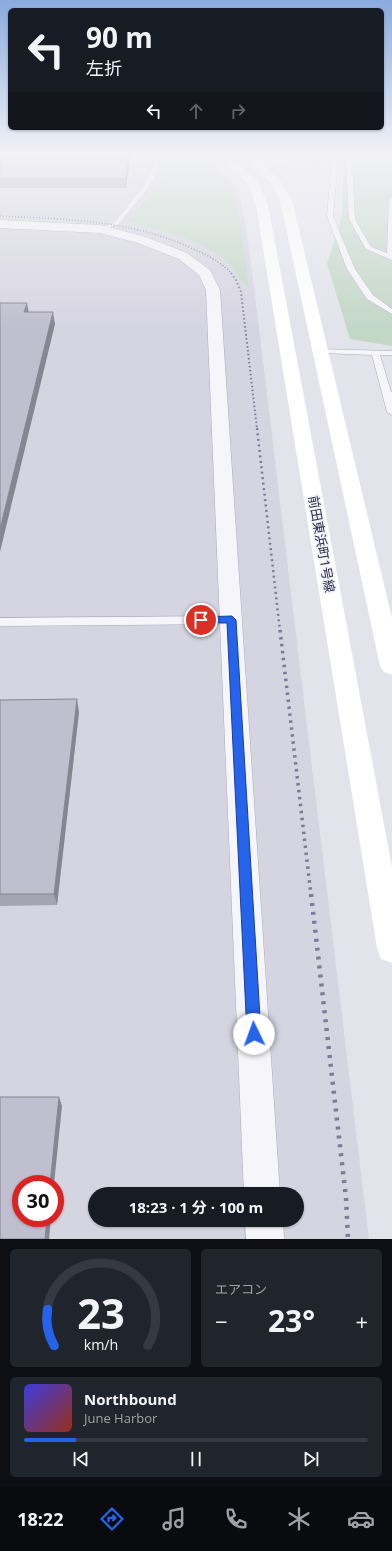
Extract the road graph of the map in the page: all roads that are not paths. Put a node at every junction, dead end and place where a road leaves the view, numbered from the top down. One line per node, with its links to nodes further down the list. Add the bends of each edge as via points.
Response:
1 (125, 213): 8 (lane, via 116,224)
2 (264, 213): 19 (street, 前田東浜町1号線)
3 (289, 213): 11 (street)
4 (330, 213): 10 (lane, via 351,269 370,297)
5 (352, 213): 9 (lane, via 352,219 368,248)
6 (392, 213): 9 (lane)
7 (0, 224): 8 (street)
8 (100, 229): 16 (street, via 142,240 183,256 205,272 213,290)
9 (391, 258)
10 (392, 312)
11 (320, 351): 12 (lane); 18 (street)
12 (375, 352): 13 (lane); 14 (lane)
13 (392, 352)
14 (389, 395): 15 (lane)
15 (392, 412)
16 (232, 620): 17 (lane); 20 (street)
17 (0, 622)
18 (392, 666)
19 (392, 948)
20 (262, 1187)
21 (264, 1227): 22 (street)
22 (265, 1239)

